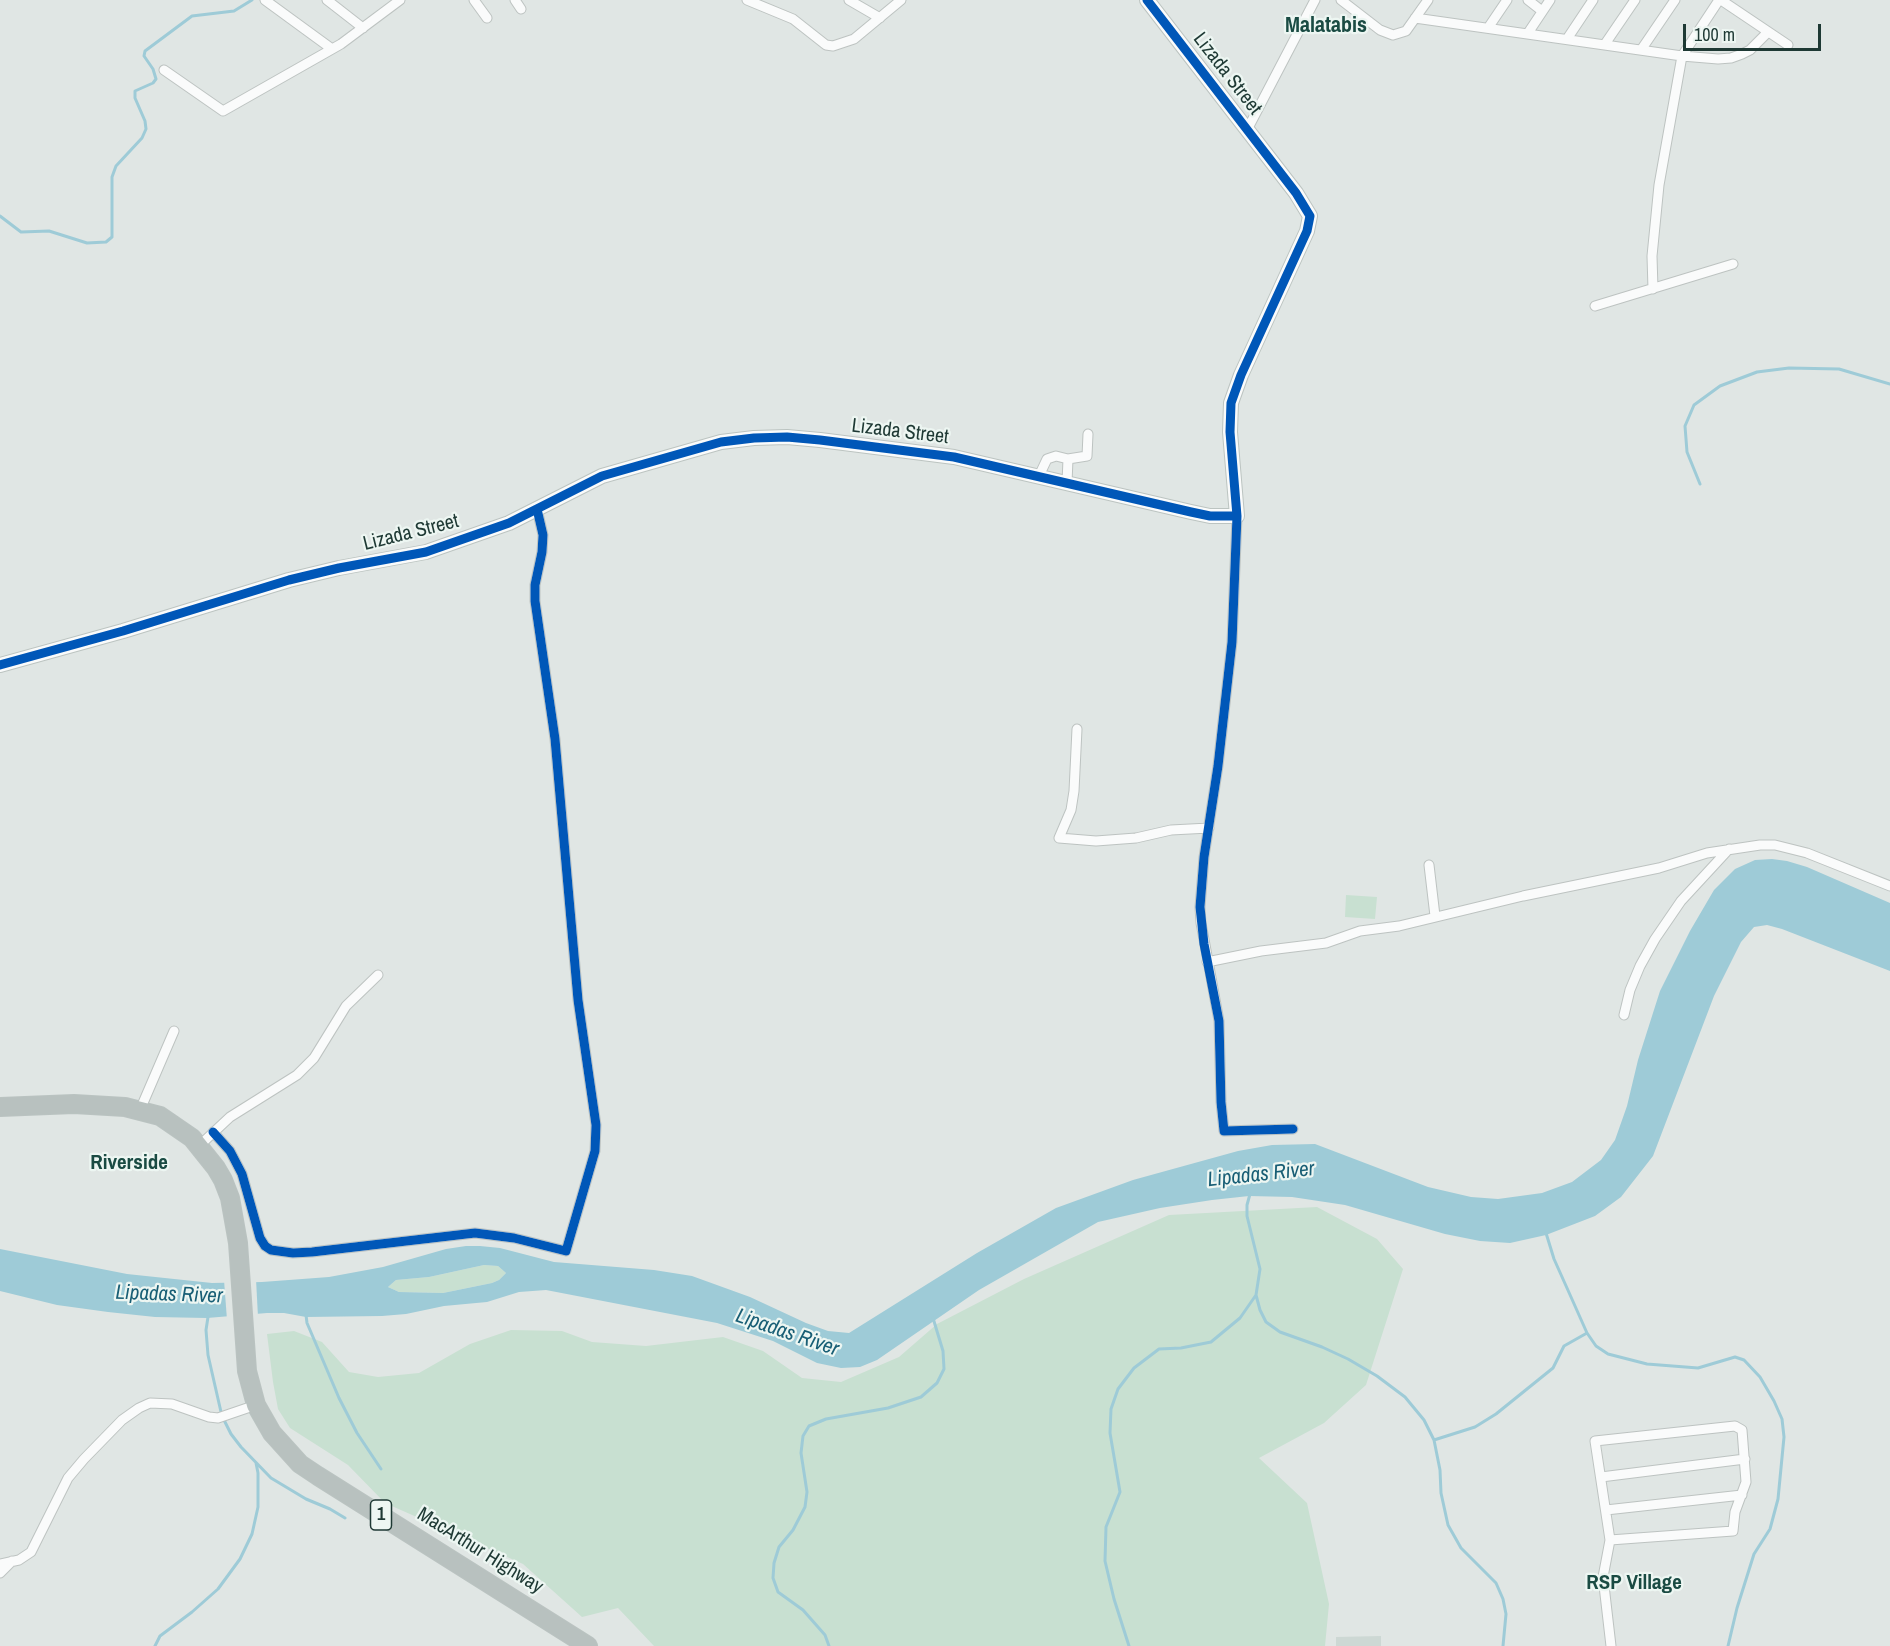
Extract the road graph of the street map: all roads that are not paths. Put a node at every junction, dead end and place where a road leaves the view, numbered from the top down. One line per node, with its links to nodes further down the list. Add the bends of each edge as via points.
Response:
1 (265, 0): 32 (street)
2 (327, 0): 25 (street)
3 (400, 0): 25 (street)
4 (474, 0): 22 (street)
5 (515, 0): 20 (street)
6 (747, 0): 23 (street, via 793,19 826,45 833,46 854,39)
7 (849, 0): 23 (street)
8 (901, 0): 23 (street)
9 (1147, 0): 36 (street, Lizada Street)
10 (1315, 0): 36 (street)
11 (1341, 0): 24 (street, via 1387,34 1406,31)
12 (1428, 0): 24 (street)
13 (1507, 0): 26 (street)
14 (1528, 0): 21 (street)
15 (1550, 0): 21 (street)
16 (1593, 0): 29 (street)
17 (1635, 0): 30 (street)
18 (1675, 0): 33 (street)
19 (1720, 0): 28 (street); 34 (street)
20 (521, 9)
21 (1542, 11): 27 (street)
22 (487, 18)
23 (880, 18)
24 (1415, 18): 26 (street)
25 (363, 28): 32 (street)
26 (1488, 28): 27 (street)
27 (1528, 33): 29 (street)
28 (1767, 33): 31 (street); 34 (street, via 1750,50 1731,58)
29 (1567, 39): 30 (street)
30 (1605, 45): 33 (street)
31 (1788, 45)
32 (332, 49): 35 (street, via 223,111)
33 (1641, 50): 34 (street)
34 (1682, 56): 38 (street, via 1659,185)
35 (164, 70)
36 (1247, 130): 45 (street, Lizada Street, via 1310,216 1307,231 1231,403)
37 (1733, 264): 38 (street)
38 (1653, 288): 39 (street)
39 (1594, 306)
40 (1088, 434): 41 (street, via 1087,456)
41 (1068, 459): 42 (street, via 1047,459); 43 (street)
42 (1039, 476): 43 (street, Lizada Street); 44 (street, Lizada Street, via 954,457 788,437 754,438 721,442 602,476)
43 (1067, 483): 45 (street, Lizada Street, via 1210,516)
44 (537, 509): 46 (street, Lizada Street, via 426,552 289,580 123,632); 60 (street, via 543,535 535,601 555,739 577,989 596,1125 595,1151 566,1251 475,1233 312,1252 271,1250 260,1238 242,1174 230,1151)
45 (1237, 516): 48 (street, via 1232,642)
46 (0, 665)
47 (1077, 729): 48 (street, via 1071,810 1059,838 1096,841)
48 (1209, 828): 53 (street, via 1200,907)
49 (1729, 849): 51 (street, via 1775,845 1807,853); 52 (street); 55 (street, via 1681,901 1655,939 1633,982)
50 (1429, 865): 52 (street)
51 (1890, 886)
52 (1435, 916): 53 (street, via 1360,931 1326,943)
53 (1207, 962): 59 (street, via 1219,1021 1224,1131)
54 (378, 975): 60 (street, via 346,1006 314,1058 297,1075)
55 (1624, 1016)
56 (174, 1031): 58 (street)
57 (0, 1107): 58 (highway, MacArthur Highway / 1, via 74,1104)
58 (140, 1110): 61 (highway, MacArthur Highway / 1, via 160,1116)
59 (1293, 1129)
60 (213, 1132): 61 (street)
61 (200, 1146): 62 (highway, MacArthur Highway / 1, via 223,1179 230,1198 238,1243 247,1371)
62 (256, 1405): 68 (street, via 218,1418 172,1404 150,1403 139,1408 122,1420 68,1478 31,1552); 71 (highway, MacArthur Highway / 1, via 272,1433 300,1464)
63 (1745, 1459): 64 (street); 64 (street, via 1744,1435 1735,1426 1595,1442); 65 (street)
64 (1601, 1477): 66 (street)
65 (1742, 1494): 66 (street); 67 (street, via 1735,1512 1734,1531)
66 (1606, 1510): 67 (street)
67 (1611, 1540): 72 (street, via 1603,1577)
68 (12, 1561): 69 (street); 70 (street)
69 (0, 1564)
70 (0, 1574)
71 (588, 1646)
72 (1611, 1646)

